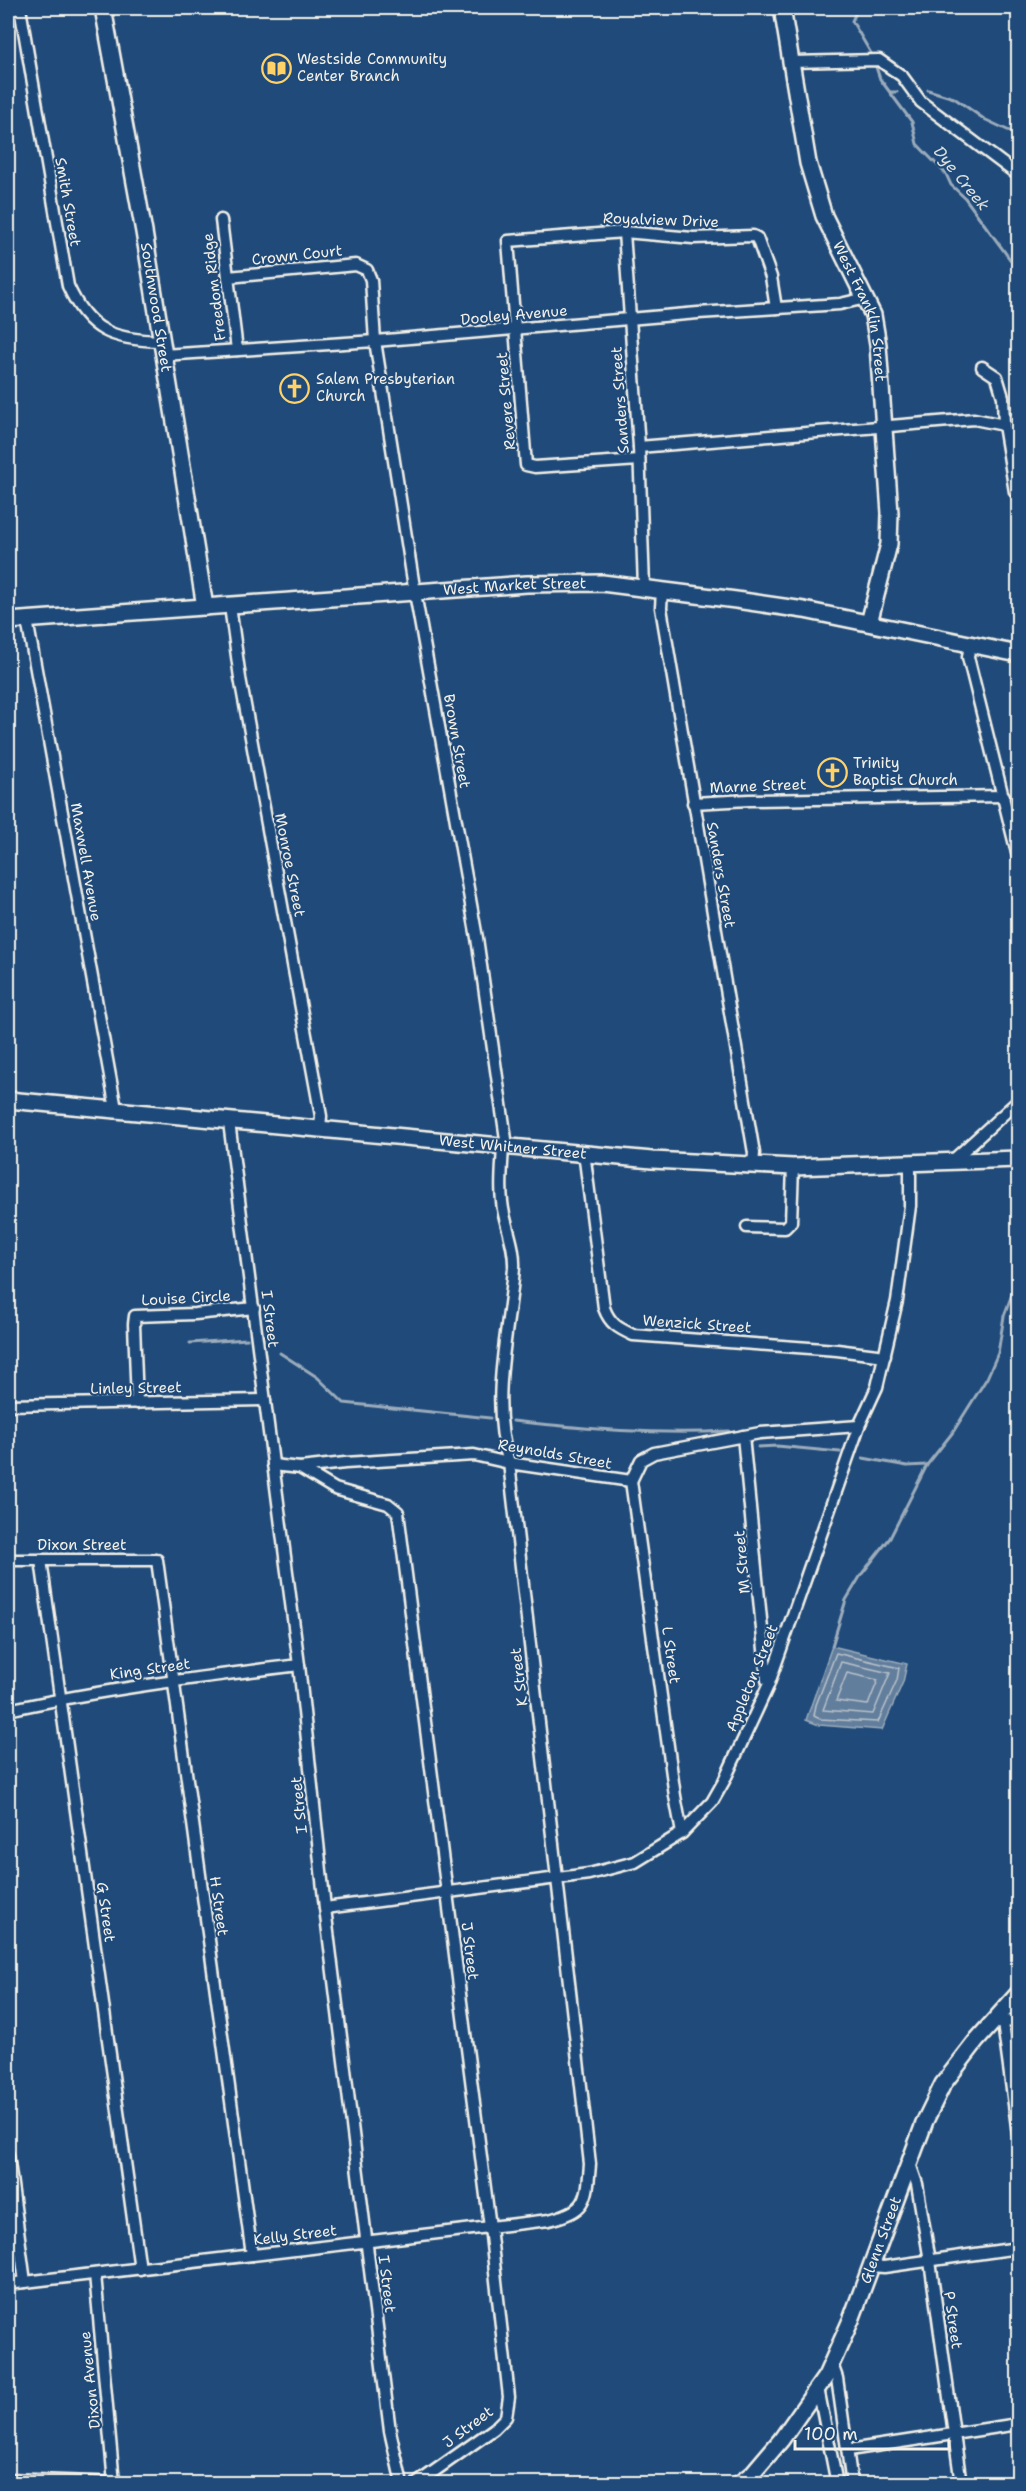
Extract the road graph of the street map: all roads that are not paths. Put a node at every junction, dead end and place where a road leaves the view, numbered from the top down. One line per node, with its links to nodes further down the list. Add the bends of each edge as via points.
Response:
1 (20, 8): 14 (street, Smith Street, via 68,286 76,305 112,336)
2 (103, 8): 14 (street, Southwood Street)
3 (782, 8): 4 (street, West Franklin Street)
4 (791, 62): 5 (street, via 879,60 902,76 921,102); 9 (street, West Franklin Street, via 808,163 824,216)
5 (1018, 175)
6 (221, 220): 8 (street, Freedom Ridge)
7 (624, 232): 10 (street, Royalview Drive, via 757,238 771,277); 11 (street, Sanders Street); 12 (street, Royalview Drive, via 508,241)
8 (228, 277): 13 (street, Crown Court, via 356,265 367,270 370,280); 15 (street, Freedom Ridge)
9 (866, 298): 10 (street, Dooley Avenue, via 840,304); 18 (street, West Franklin Street, via 878,345)
10 (776, 308): 11 (street, Dooley Avenue)
11 (630, 319): 12 (street, Dooley Avenue); 19 (street, Sanders Street)
12 (515, 330): 13 (street, Dooley Avenue); 20 (street, Revere Street, via 526,465)
13 (375, 341): 15 (street, Dooley Avenue); 24 (street, Brown Street)
14 (162, 348): 15 (street, Dooley Avenue); 26 (street, Southwood Street)
15 (237, 350)
16 (982, 367): 17 (street, via 997,377 1004,397)
17 (1004, 425): 18 (street, via 974,419); 21 (street)
18 (884, 428): 19 (street); 29 (street, West Franklin Street, via 889,544)
19 (639, 447): 20 (street, Sanders Street)
20 (639, 460): 22 (street, Sanders Street)
21 (1015, 492)
22 (644, 587): 23 (street, West Market Street); 24 (street, West Market Street, via 568,582)
23 (662, 590): 29 (street, West Market Street); 33 (street, Sanders Street, via 661,608)
24 (415, 593): 25 (street, West Market Street); 40 (street, Brown Street, via 477,939)
25 (230, 606): 26 (street, West Market Street); 39 (street, Monroe Street, via 321,1116)
26 (205, 607): 27 (street, West Market Street)
27 (27, 620): 28 (street, West Market Street); 37 (street, Maxwell Avenue)
28 (8, 621)
29 (869, 623): 30 (street, West Market Street)
30 (970, 644): 31 (street, West Market Street); 32 (street, via 968,657)
31 (1018, 654)
32 (1004, 796): 33 (street, Marne Street); 34 (street)
33 (693, 803): 45 (street, Sanders Street)
34 (1018, 856)
35 (8, 1100): 37 (street, West Whitner Street)
36 (1018, 1101): 43 (street)
37 (116, 1109): 38 (street, West Whitner Street)
38 (229, 1122): 39 (street, West Whitner Street); 48 (street, I Street)
39 (320, 1129): 40 (street, West Whitner Street)
40 (505, 1146): 41 (street, West Whitner Street); 55 (street, K Street, via 501,1192 514,1267 499,1419)
41 (584, 1152): 45 (street, West Whitner Street); 49 (street, Wenzick Street, via 604,1308 618,1328 633,1335)
42 (1018, 1159): 43 (street, West Whitner Street)
43 (951, 1163): 44 (street, West Whitner Street)
44 (910, 1164): 46 (street, West Whitner Street); 49 (street, Appleton Street, via 910,1206)
45 (753, 1166): 46 (street, West Whitner Street)
46 (793, 1167): 47 (street, via 791,1222 785,1228)
47 (747, 1227)
48 (254, 1308): 50 (street, I Street); 51 (street, Louise Circle, via 135,1316)
49 (885, 1356): 53 (street, Appleton Street, via 877,1387)
50 (266, 1400): 51 (street, Linley Street); 56 (street, I Street)
51 (137, 1403): 52 (street, Linley Street)
52 (8, 1405)
53 (859, 1426): 54 (street, Reynolds Street); 64 (street, Appleton Street)
54 (743, 1436): 58 (street, Reynolds Street, via 654,1453 640,1460); 64 (street, M Street)
55 (509, 1463): 57 (street, Reynolds Street, via 474,1455); 58 (street, Reynolds Street); 68 (street, K Street)
56 (273, 1465): 57 (street, J Street); 62 (street, I Street)
57 (300, 1468): 69 (street, J Street, via 335,1489 388,1504 398,1512)
58 (632, 1481): 67 (street, L Street)
59 (8, 1560): 60 (street, Dixon Street)
60 (41, 1560): 61 (street, Dixon Street); 65 (street, G Street)
61 (157, 1560): 63 (street, H Street)
62 (299, 1665): 63 (street, King Street); 70 (street, I Street)
63 (172, 1680): 65 (street, King Street); 81 (street, H Street)
64 (768, 1686): 67 (street, Appleton Street, via 712,1802)
65 (61, 1698): 66 (street, King Street); 84 (street, G Street)
66 (8, 1710)
67 (682, 1833): 68 (street, Appleton Street, via 620,1868)
68 (557, 1877): 69 (street, Appleton Street); 77 (street, K Street, via 590,2164)
69 (447, 1891): 70 (street, Appleton Street); 78 (street, J Street)
70 (325, 1908): 79 (street, I Street)
71 (1018, 1994): 73 (street, Glenn Street)
72 (1018, 2020): 73 (street)
73 (998, 2023): 74 (street); 76 (street, Glenn Street, via 943,2084)
74 (1018, 2134)
75 (8, 2155): 86 (street)
76 (909, 2161): 82 (street, P Street, via 917,2184); 83 (street, Glenn Street)
77 (582, 2205): 78 (street, Kelly Street, via 575,2212 549,2220)
78 (490, 2227): 79 (street, Kelly Street); 97 (street, J Street, via 506,2361 506,2417)
79 (366, 2241): 81 (street, Kelly Street); 96 (street, I Street, via 390,2431)
80 (1018, 2248): 82 (street)
81 (252, 2255): 84 (street, Kelly Street)
82 (930, 2261): 83 (street); 91 (street, P Street)
83 (871, 2266): 88 (street, Glenn Street)
84 (140, 2269): 85 (street, Kelly Street)
85 (95, 2274): 86 (street, Kelly Street); 94 (street, Dixon Avenue)
86 (25, 2282): 87 (street, Kelly Street)
87 (8, 2284)
88 (832, 2364): 89 (street, Glenn Street); 92 (street)
89 (818, 2388): 98 (street, Glenn Street, via 781,2440); 99 (street)
90 (1018, 2424): 91 (street)
91 (954, 2434): 92 (street); 101 (street, P Street)
92 (849, 2450): 100 (street)
93 (8, 2479): 94 (street)
94 (114, 2483): 95 (street)
95 (122, 2484)
96 (402, 2484)
97 (416, 2484)
98 (739, 2484)
99 (837, 2484)
100 (852, 2484)
101 (961, 2484)

